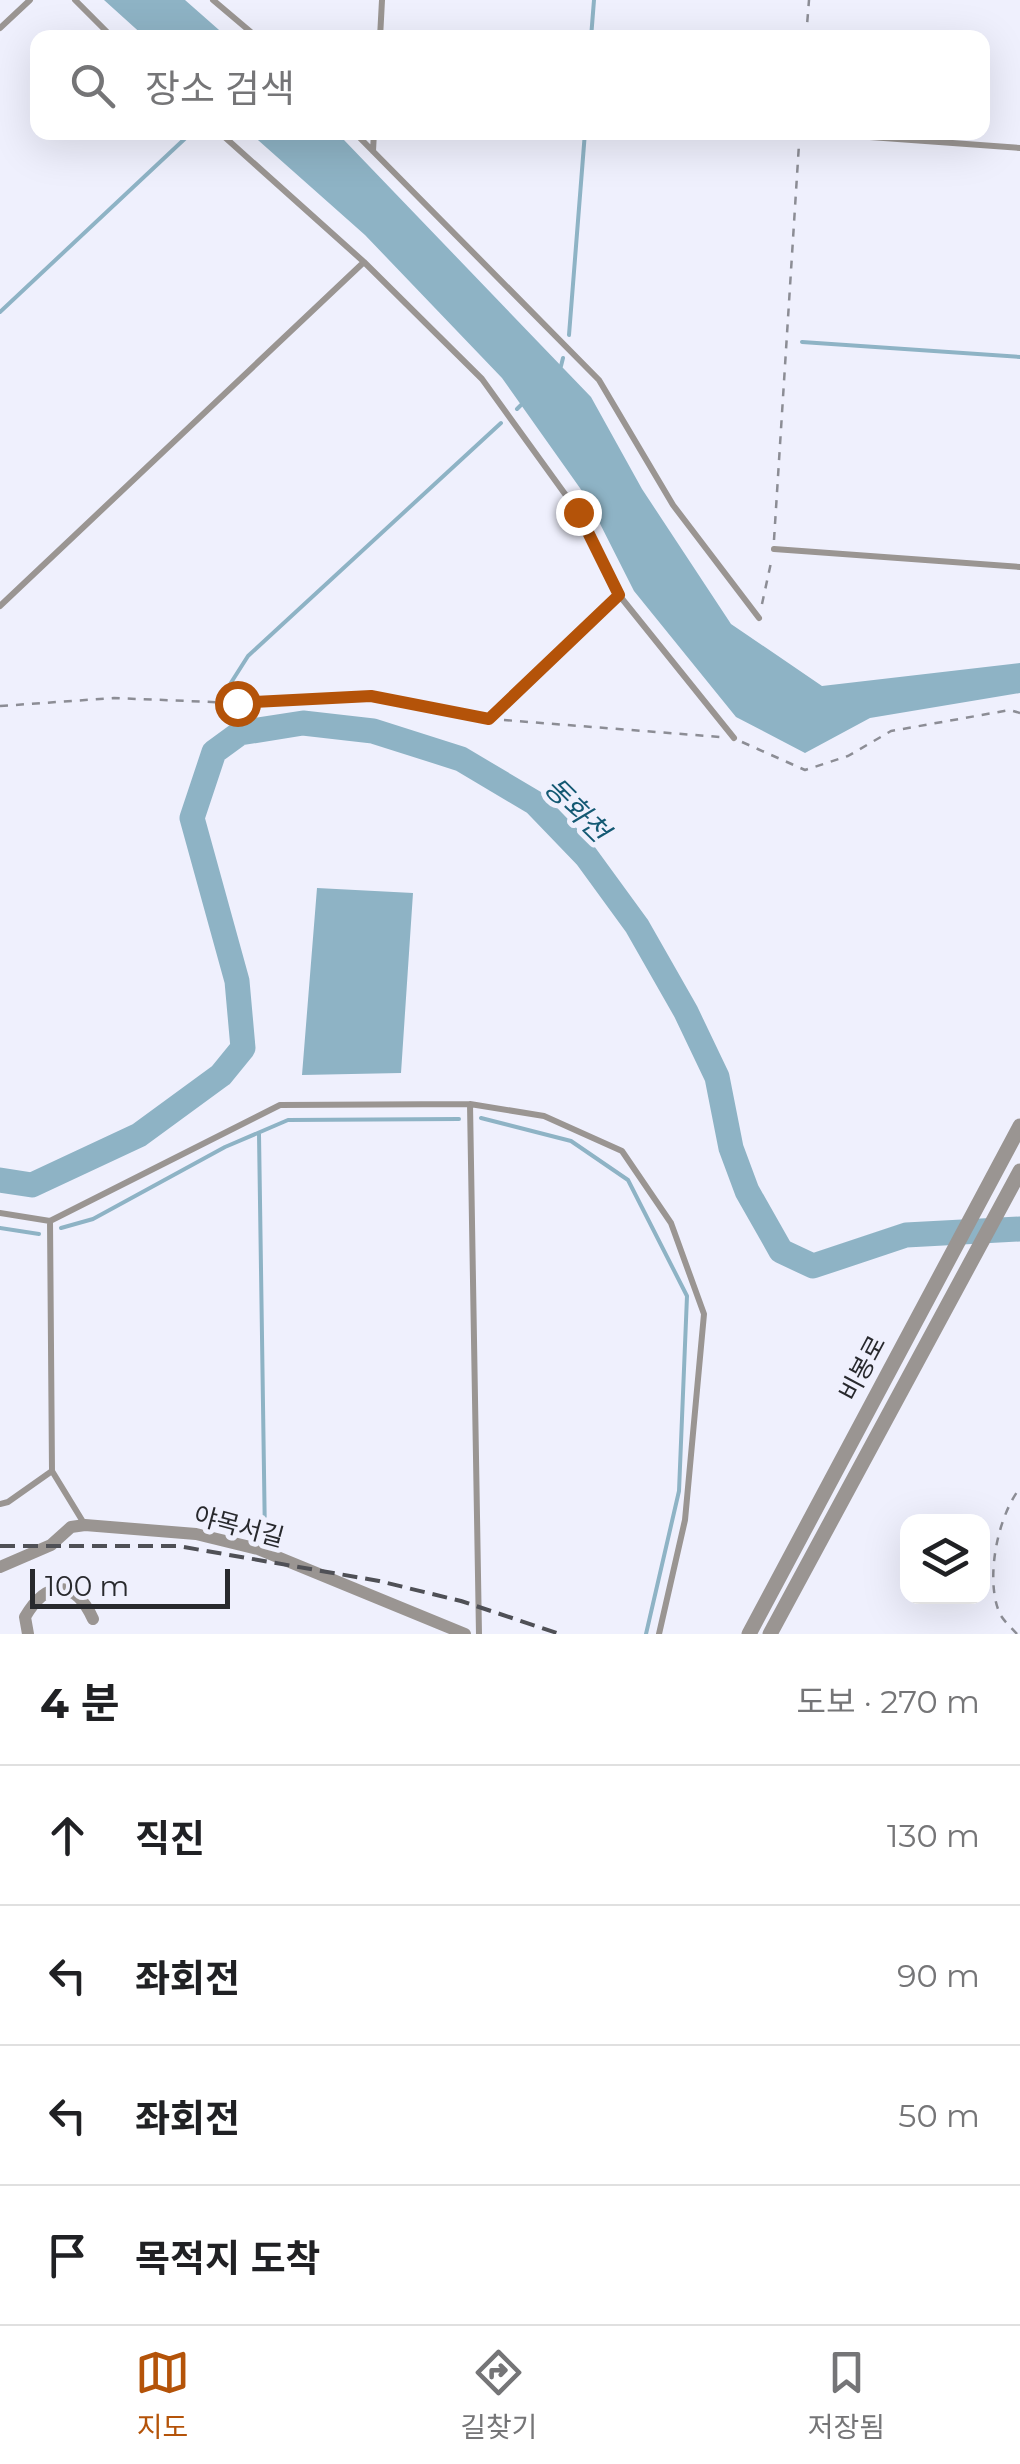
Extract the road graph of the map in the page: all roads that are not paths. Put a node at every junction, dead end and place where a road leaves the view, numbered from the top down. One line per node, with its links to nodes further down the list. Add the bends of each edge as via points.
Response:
1 (30, 0): 5 (lane)
2 (75, 0): 6 (lane)
3 (214, 0): 7 (lane)
4 (382, 0): 8 (lane)
5 (0, 28)
6 (105, 30)
7 (249, 30)
8 (380, 30)
9 (228, 140): 15 (lane)
10 (362, 140): 14 (lane)
11 (373, 140): 14 (lane)
12 (910, 140): 13 (lane)
13 (1020, 148)
14 (372, 151): 20 (lane, via 599,380 673,505)
15 (364, 262): 18 (lane, via 482,379 578,512); 19 (lane)
16 (774, 549): 17 (lane)
17 (1020, 566)
18 (619, 595): 21 (lane); 22 (lane)
19 (0, 606)
20 (759, 618)
21 (489, 719)
22 (734, 738)
23 (470, 1104): 27 (lane, via 280,1105); 35 (lane); 36 (lane, via 544,1116 622,1151 671,1222 704,1314 685,1520)
24 (1019, 1128): 37 (street, 비봉로)
25 (1020, 1172): 38 (street, 비봉로)
26 (0, 1213): 27 (lane)
27 (50, 1221): 28 (lane)
28 (52, 1472): 29 (lane); 30 (lane)
29 (0, 1504)
30 (85, 1525): 31 (street); 34 (street, 야목서길, via 196,1534 258,1550)
31 (0, 1567)
32 (92, 1619): 33 (street, via 86,1604 51,1588 24,1617)
33 (28, 1634)
34 (465, 1634)
35 (479, 1634)
36 (659, 1634)
37 (749, 1634)
38 (770, 1634)

